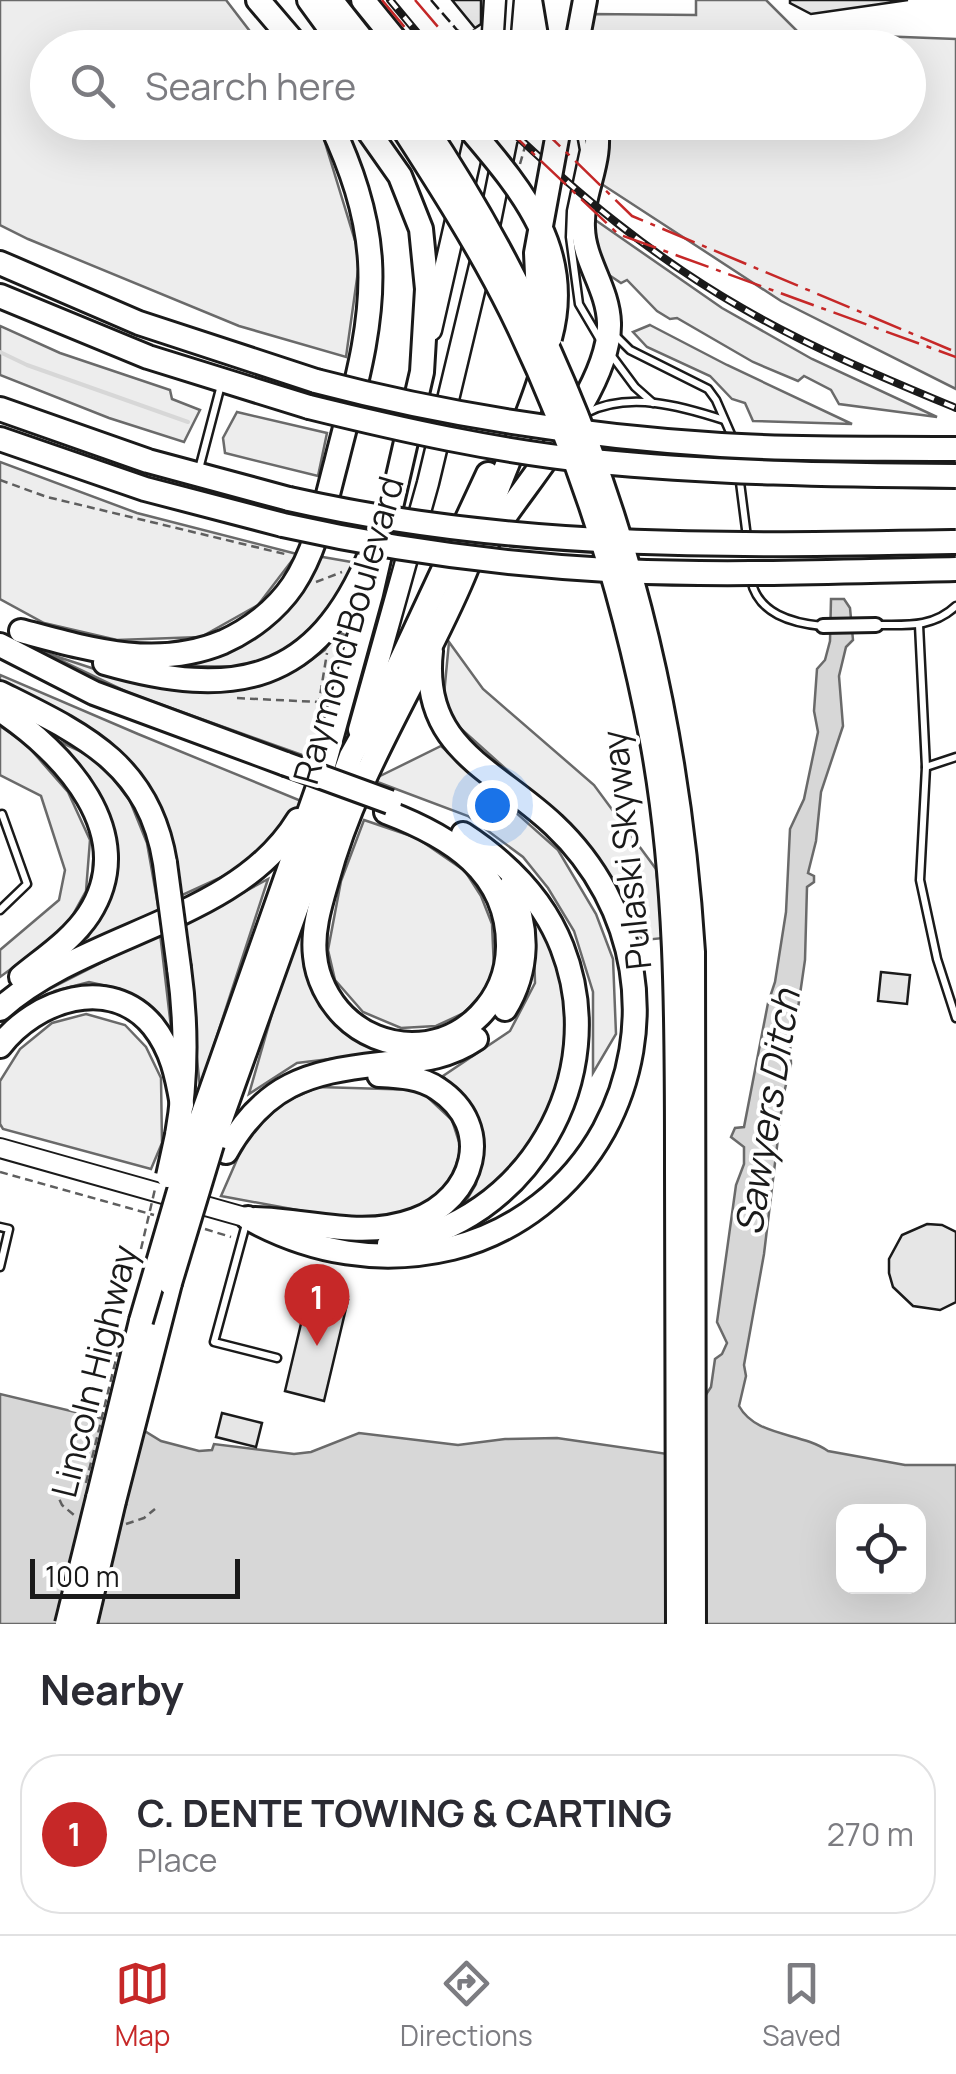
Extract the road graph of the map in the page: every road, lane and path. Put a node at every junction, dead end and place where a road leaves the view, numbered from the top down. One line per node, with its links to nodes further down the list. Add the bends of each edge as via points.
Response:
1 (247, 0): 9 (highway)
2 (258, 0): 10 (highway)
3 (309, 0): 11 (highway)
4 (331, 0): 12 (highway)
5 (363, 0): 13 (highway)
6 (495, 0): 14 (main road)
7 (527, 0): 15 (main road); 16 (highway)
8 (585, 0): 17 (highway)
9 (270, 30)
10 (284, 30)
11 (331, 30)
12 (355, 30)
13 (387, 30)
14 (493, 30)
15 (523, 30)
16 (534, 30)
17 (579, 30)
18 (338, 140): 52 (highway, via 362,204 369,299 350,408)
19 (375, 140): 36 (highway, via 400,176 421,229)
20 (410, 140): 92 (highway, Pulaski Skyway, bridge, via 476,246 543,382 596,522 652,743 676,968)
21 (434, 140): 34 (highway, Pulaski Skyway, bridge)
22 (474, 140): 36 (main road, Raymond Boulevard)
23 (479, 140): 34 (highway, bridge, via 542,226 554,283 554,318)
24 (507, 140): 29 (main road, Raymond Boulevard)
25 (515, 140): 29 (lane)
26 (557, 140): 34 (highway, bridge, via 536,253)
27 (582, 140): 35 (lane, via 571,245 580,309)
28 (596, 140): 35 (highway, via 582,231 605,295)
29 (503, 162): 68 (main road, Raymond Boulevard, via 414,535)
30 (0, 263): 45 (highway, bridge, via 139,323 316,381 462,414 724,445)
31 (0, 296): 33 (highway)
32 (0, 313): 33 (highway)
33 (88, 334): 37 (highway)
34 (546, 334): 56 (highway, via 537,387); 68 (highway, via 384,697); 93 (highway, Pulaski Skyway, bridge, via 640,598 672,748 685,849 694,1004)
35 (608, 338): 39 (lane, via 635,387); 41 (lane, via 708,389); 42 (highway, via 596,377)
36 (422, 372): 49 (highway, Raymond Boulevard)
37 (222, 382): 46 (lane); 47 (highway, bridge, via 456,440 588,460 739,472)
38 (0, 396): 43 (highway)
39 (653, 404): 41 (lane); 42 (lane, via 609,403)
40 (0, 408): 43 (highway)
41 (725, 420): 51 (lane, via 740,464)
42 (569, 425): 56 (highway)
43 (50, 429): 46 (highway)
44 (0, 439): 55 (highway, bridge, via 145,489 283,526 456,556 597,570)
45 (956, 449)
46 (198, 476): 50 (highway, bridge, via 413,523 552,540 710,546)
47 (956, 476)
48 (0, 480): 52 (path, via 47,498)
49 (393, 500): 53 (highway); 72 (highway, Raymond Boulevard)
50 (956, 542)
51 (748, 552)
52 (306, 559): 57 (highway)
53 (367, 563): 57 (path); 61 (highway, via 316,640 284,664 251,677 156,676 72,653)
54 (750, 569): 62 (lane, via 752,586 770,610 785,620)
55 (956, 569)
56 (459, 586): 63 (highway)
57 (288, 592): 61 (highway, via 234,636 172,656 114,653)
58 (956, 606): 60 (lane)
59 (876, 625): 60 (lane); 62 (street)
60 (919, 625): 70 (lane)
61 (11, 626)
62 (823, 626)
63 (432, 639): 73 (highway, via 344,826 314,948 326,992 357,1027 388,1042 438,1041 468,1026 494,997 508,953 505,916 491,881 466,854); 87 (highway, via 432,698 449,736 563,833 611,902 632,964 634,1043 622,1092 595,1146 532,1211 495,1234 440,1251 387,1257)
64 (0, 645): 71 (highway, via 104,697)
65 (0, 663): 71 (highway, via 110,712)
66 (0, 693): 82 (highway, bridge, via 88,740 122,768 147,804 157,827 179,968 186,1034)
67 (0, 710): 77 (highway, via 45,742 72,772 94,809 104,857 87,917)
68 (351, 756): 83 (highway, Raymond Boulevard)
69 (956, 757): 70 (lane)
70 (926, 767): 79 (lane, via 920,880)
71 (284, 770): 73 (highway)
72 (318, 788): 78 (highway, via 275,854 240,882 49,973); 83 (highway, Raymond Boulevard)
73 (388, 807): 75 (highway, via 446,824)
74 (1, 815): 76 (lane, via 27,884)
75 (490, 854): 81 (highway, via 512,890 523,927 522,966 508,1005 453,1053); 87 (highway, via 541,906 566,960 576,1032 565,1100 534,1158 484,1207 412,1240)
76 (0, 910)
77 (0, 996)
78 (0, 1009)
79 (956, 1018)
80 (0, 1046): 82 (highway, via 31,1016 60,1001 122,1003 163,1041)
81 (336, 1072): 83 (highway, via 274,1093 249,1117); 85 (highway, via 404,1076 444,1092 470,1134 471,1158 459,1191 435,1212 389,1227 335,1229)
82 (182, 1105): 83 (highway)
83 (203, 1142): 90 (highway, Lincoln Highway, bridge, via 141,1322); 91 (highway, Lincoln Highway, bridge)
84 (0, 1148): 85 (main road)
85 (248, 1218): 87 (highway, via 282,1237); 89 (lane, via 214,1342)
86 (0, 1227): 88 (lane, via 9,1229)
87 (336, 1250)
88 (0, 1267)
89 (277, 1358)
90 (67, 1624)
91 (85, 1624)
92 (678, 1624)
93 (694, 1624)

